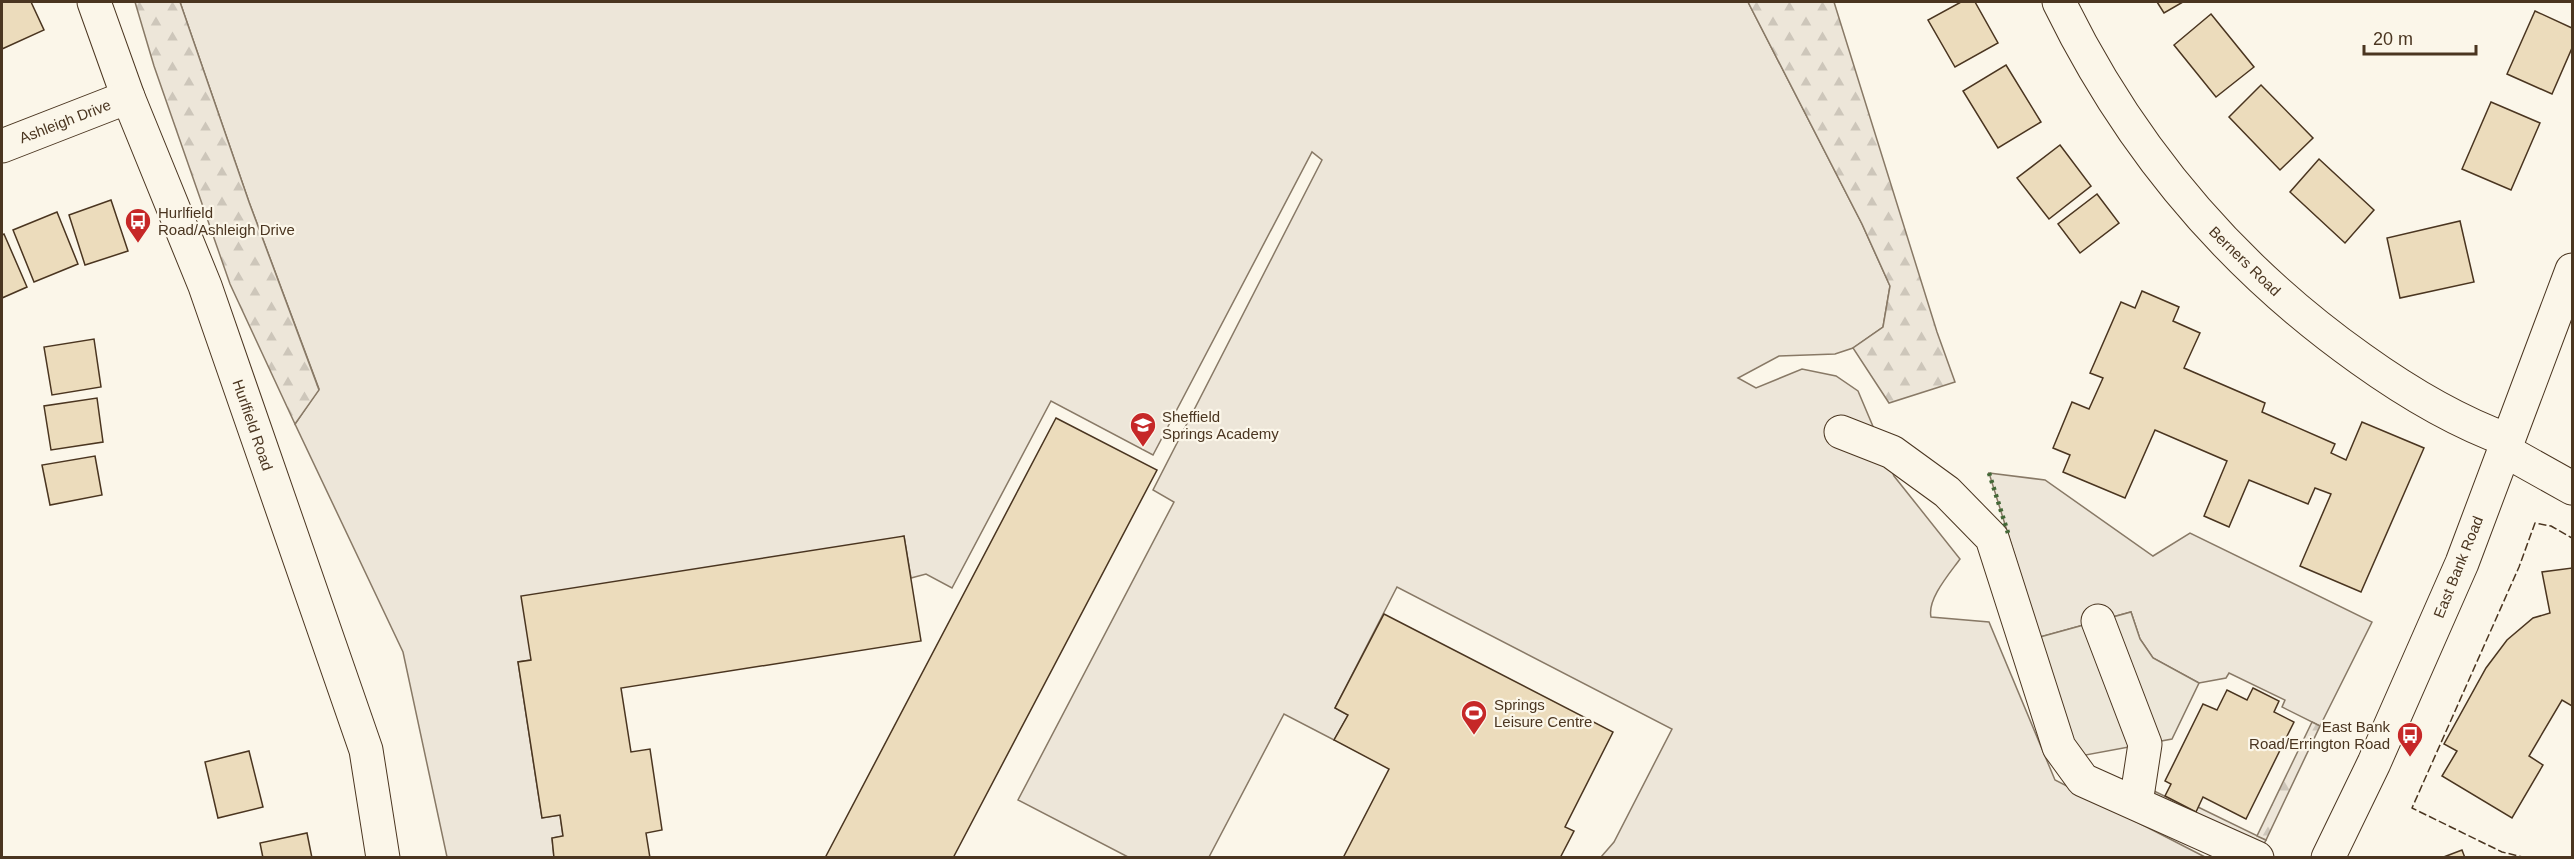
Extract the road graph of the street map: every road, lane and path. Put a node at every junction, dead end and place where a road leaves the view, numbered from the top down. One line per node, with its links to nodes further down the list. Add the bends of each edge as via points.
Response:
1 (94, 2): 3 (street, Hurlfield Road)
2 (2059, 2): 7 (street, Berners Road, via 2127,120 2161,170 2220,239 2322,333 2403,390)
3 (128, 97): 4 (street, Ashleigh Drive); 11 (street, Hurlfield Road, via 205,286 366,750)
4 (2, 146)
5 (2572, 270): 7 (street, East Bank Road)
6 (1841, 432): 10 (street, via 1892,452 1947,492 1992,538 2059,747 2083,780)
7 (2506, 445): 8 (street, Berners Road); 13 (street, East Bank Road, via 2448,593)
8 (2572, 488)
9 (2098, 621): 10 (street, via 2145,744)
10 (2136, 804): 12 (street)
11 (382, 858)
12 (2257, 858)
13 (2328, 858)

